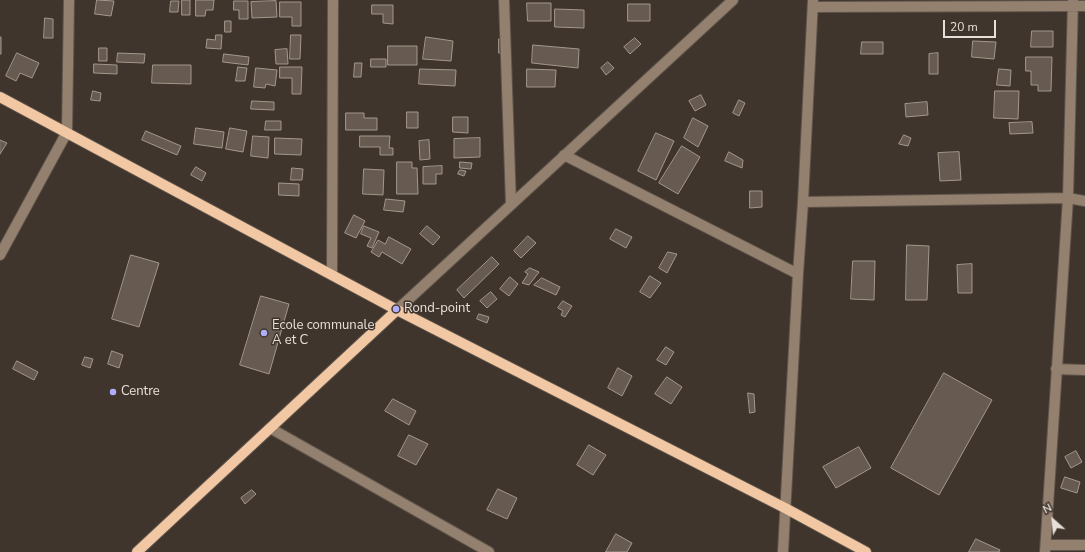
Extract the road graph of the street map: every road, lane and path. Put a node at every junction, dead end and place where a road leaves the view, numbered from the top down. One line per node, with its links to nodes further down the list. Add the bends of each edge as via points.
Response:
1 (70, 0): 9 (street)
2 (333, 0): 17 (street)
3 (504, 0): 14 (street)
4 (733, 0): 10 (street)
5 (1073, 3): 6 (street); 7 (street); 11 (street)
6 (813, 4): 13 (street)
7 (1085, 6)
8 (0, 97): 9 (main road)
9 (67, 132): 15 (street); 17 (main road)
10 (564, 155): 14 (street); 16 (street)
11 (1068, 198): 12 (street); 13 (street); 19 (street)
12 (1085, 201)
13 (803, 202): 16 (street)
14 (511, 204): 18 (street)
15 (0, 255)
16 (798, 274): 22 (street)
17 (332, 275): 18 (main road)
18 (397, 310): 21 (main road); 22 (main road)
19 (1056, 369): 20 (street); 24 (street)
20 (1085, 370)
21 (270, 428): 25 (main road); 26 (street)
22 (785, 508): 27 (street); 28 (main road)
23 (1085, 545): 24 (street)
24 (1046, 548)
25 (137, 552)
26 (489, 552)
27 (783, 552)
28 (866, 552)

